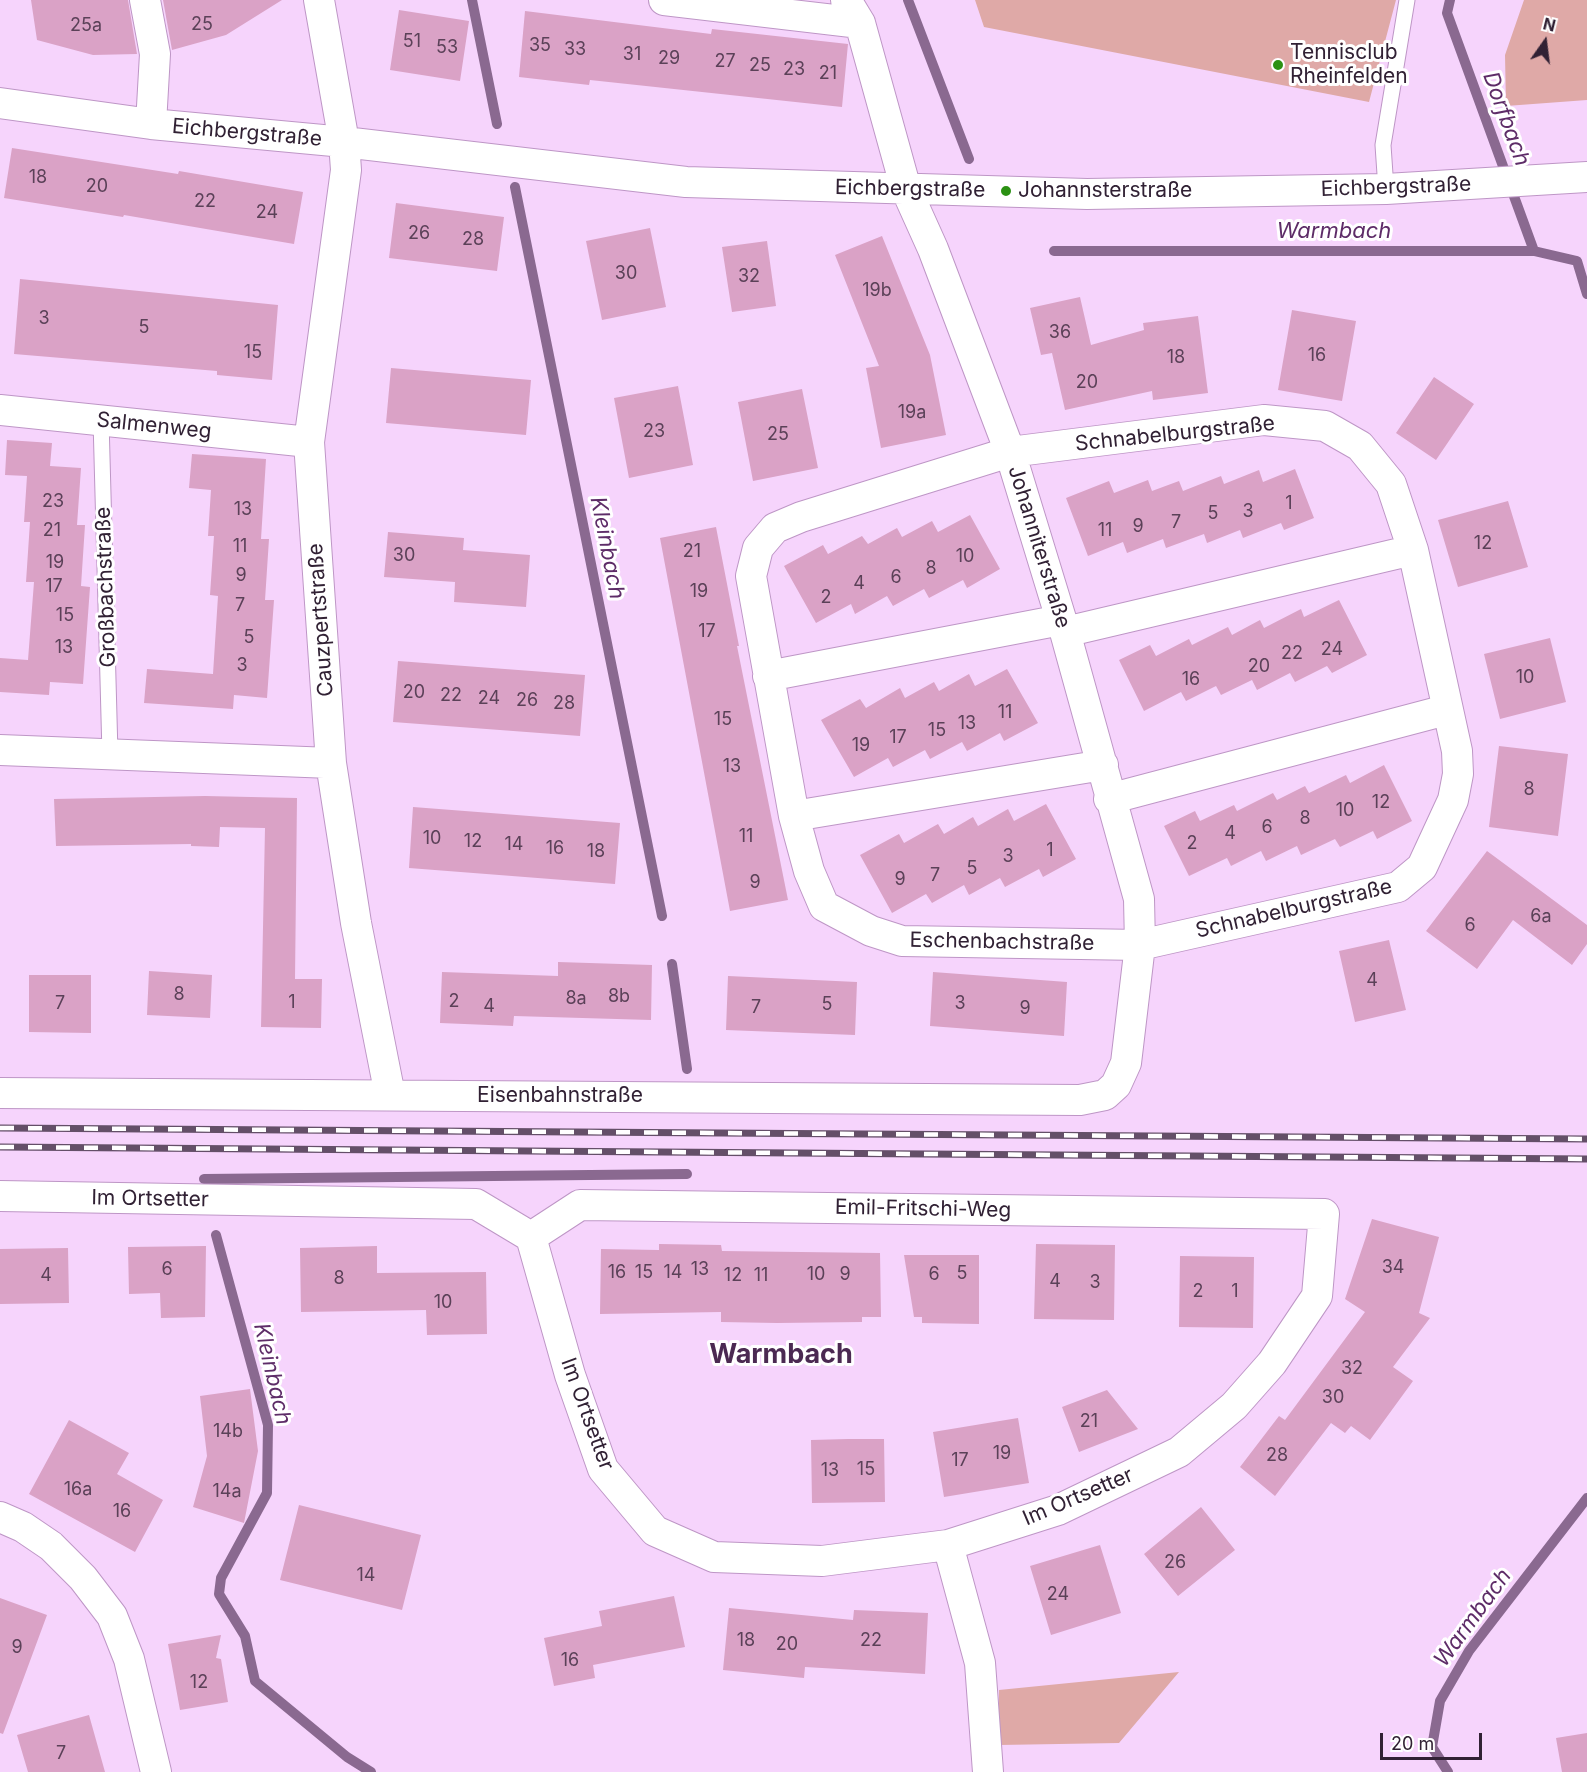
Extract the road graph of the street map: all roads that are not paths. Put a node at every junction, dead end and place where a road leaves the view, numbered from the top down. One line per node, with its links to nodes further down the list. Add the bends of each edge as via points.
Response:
1 (145, 0): 7 (street, Eichbergstraße, via 155,54)
2 (319, 0): 8 (street, Eichbergstraße)
3 (664, 0): 5 (street, Johanniterstraße)
4 (1407, 0): 11 (lane, via 1383,145)
5 (853, 12): 10 (street, Johanniterstraße)
6 (0, 102): 7 (street, Eichbergstraße)
7 (151, 124): 8 (street, Eichbergstraße)
8 (344, 142): 10 (street, Eichbergstraße, via 686,182); 14 (street, Cauzpertstraße, via 346,170)
9 (1587, 177): 11 (street, Eichbergstraße)
10 (906, 189): 11 (street, Eichbergstraße, via 1088,194); 15 (street, Johanniterstraße, via 933,249)
11 (1386, 189)
12 (0, 410): 13 (street, Salmenweg)
13 (101, 420): 14 (street, Salmenweg); 21 (lane, Großbachstraße)
14 (309, 442): 22 (street, Cauzpertstraße)
15 (1010, 452): 16 (street, Schnabelburgstraße, via 1264,420 1325,426 1360,446 1391,484); 17 (street, Johanniterstraße); 18 (street, Eschenbachstraße, via 775,528 758,548 751,576)
16 (1413, 550): 17 (street); 19 (street, Schnabelburgstraße)
17 (1063, 626): 18 (street); 23 (street, Johanniterstraße)
18 (768, 676): 25 (street, Eschenbachstraße)
19 (1446, 710): 24 (street); 26 (street, Schnabelburgstraße, via 1457,751 1453,800 1422,867 1398,887)
20 (0, 750): 21 (street)
21 (110, 754): 22 (street)
22 (331, 763): 29 (street, Cauzpertstraße, via 356,923)
23 (1102, 765): 24 (street, Johanniterstraße); 25 (street)
24 (1109, 799): 26 (street, Johanniterstraße, via 1139,899)
25 (794, 816): 26 (street, Eschenbachstraße, via 809,871 824,906 871,931 902,941)
26 (1140, 945): 27 (street, Johanniterstraße, via 1126,1063)
27 (1116, 1085): 29 (street, Eisenbahnstraße, via 1105,1095 1080,1100)
28 (0, 1093): 29 (street, Eisenbahnstraße)
29 (390, 1095)
30 (0, 1196): 32 (street, Im Ortsetter, via 476,1204)
31 (1324, 1214): 32 (street, Emil-Fritschi-Weg, via 580,1205); 34 (street, Im Ortsetter, via 1317,1296 1272,1363 1234,1406 1169,1457 1058,1510)
32 (531, 1237): 34 (street, Im Ortsetter, via 570,1375 603,1469 654,1530 714,1557 822,1561)
33 (0, 1518): 35 (street, via 23,1527 51,1546 83,1578 112,1616 129,1659)
34 (948, 1545): 36 (street, via 980,1663)
35 (156, 1772)
36 (988, 1772)

